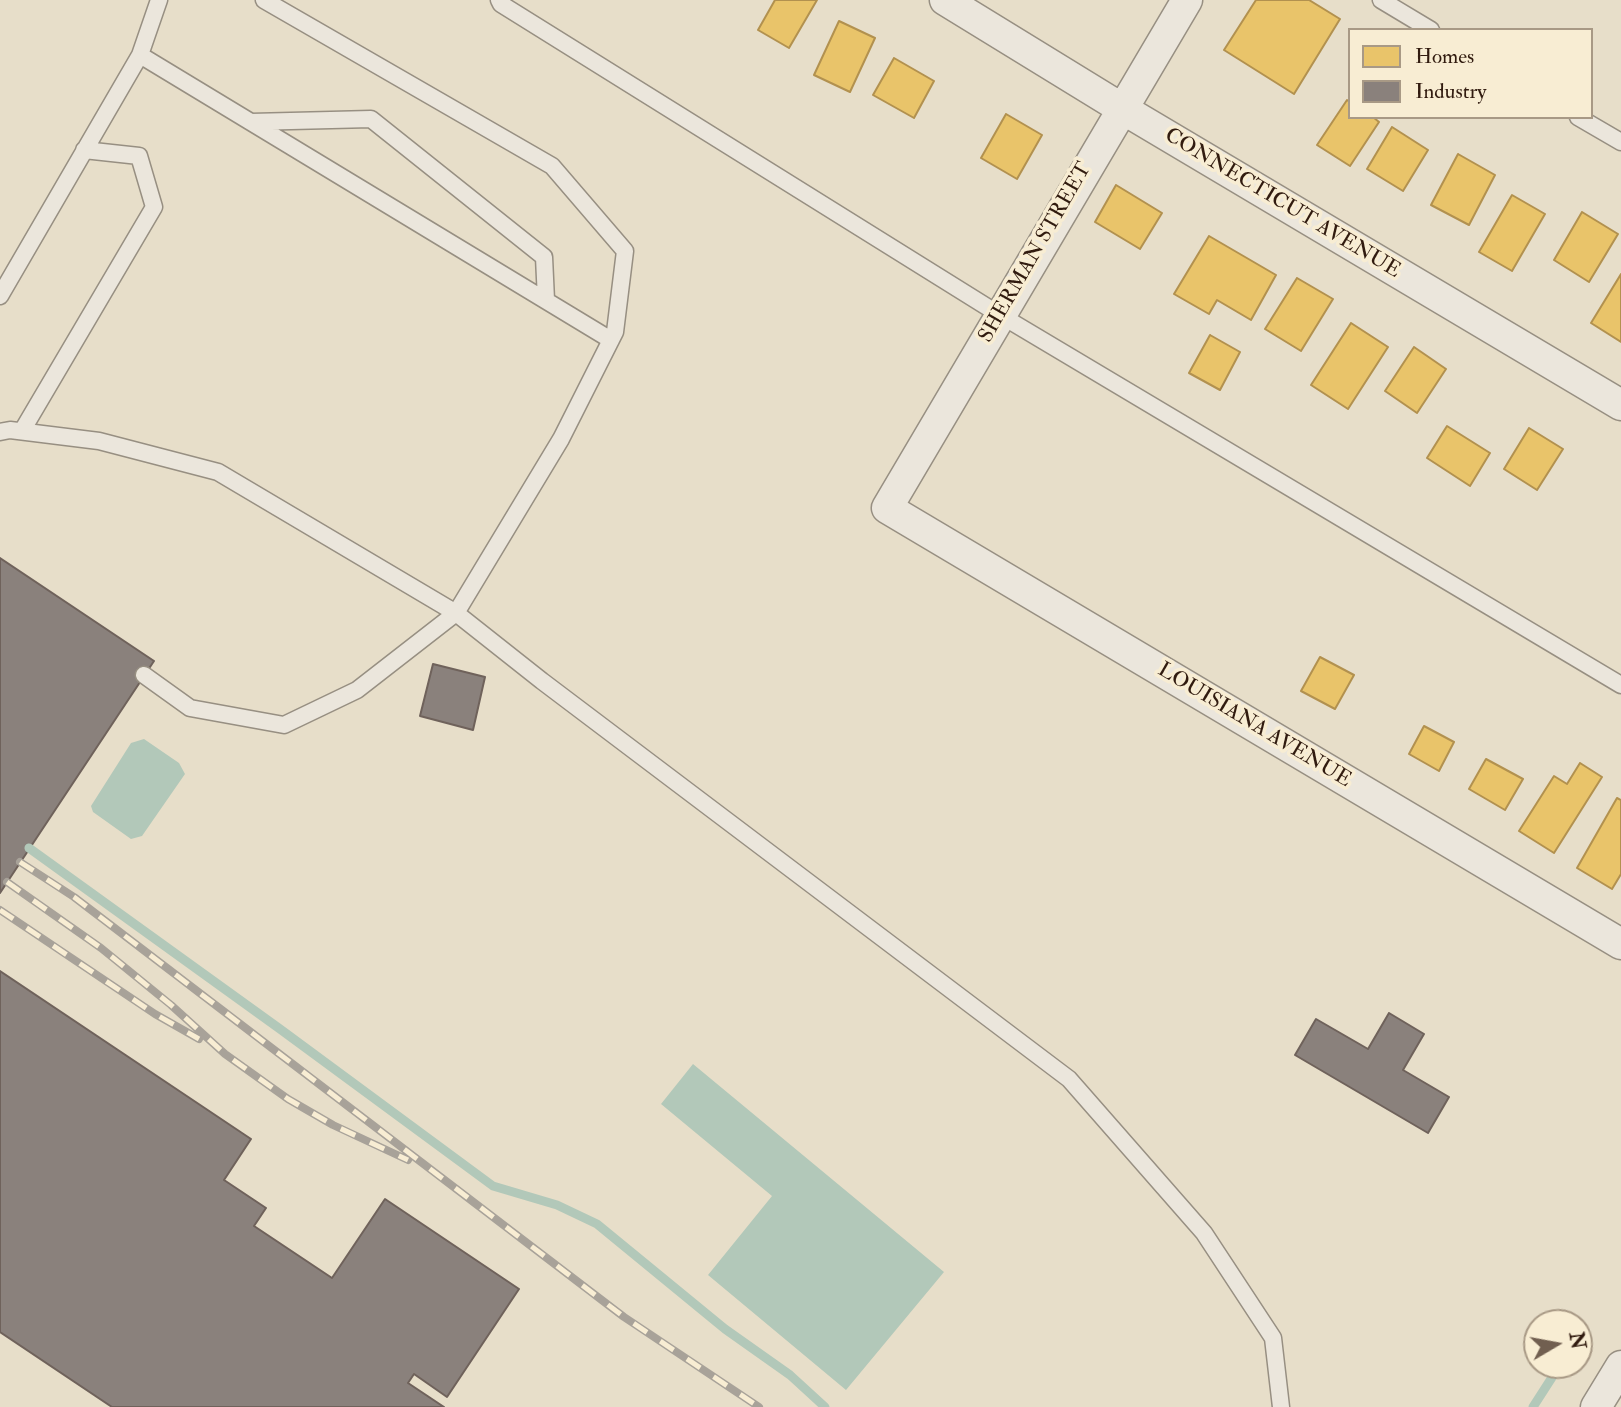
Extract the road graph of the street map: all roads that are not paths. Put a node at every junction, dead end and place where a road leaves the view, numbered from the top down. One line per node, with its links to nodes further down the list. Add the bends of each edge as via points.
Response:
1 (159, 0): 8 (lane)
2 (264, 0): 17 (lane, via 552,166 625,251)
3 (499, 0): 16 (lane)
4 (945, 0): 9 (street, CONNECTICUT AVENUE)
5 (1187, 0): 9 (street, SHERMAN STREET)
6 (1381, 0): 7 (lane)
7 (1428, 28)
8 (140, 55): 11 (lane); 13 (lane)
9 (1121, 108): 16 (street, SHERMAN STREET); 18 (street, CONNECTICUT AVENUE)
10 (1581, 119): 12 (lane)
11 (251, 122): 15 (lane); 15 (lane, via 371,119 544,257)
12 (1621, 142)
13 (84, 150): 14 (lane); 19 (lane, via 139,156 154,206)
14 (0, 296)
15 (546, 300): 17 (lane)
16 (1000, 315): 21 (street, SHERMAN STREET); 24 (lane)
17 (611, 340): 22 (lane, via 561,439)
18 (1621, 405)
19 (22, 431): 20 (lane); 22 (lane, via 99,441 218,472)
20 (0, 432)
21 (887, 508): 25 (street, LOUISIANA AVENUE)
22 (456, 613): 23 (lane, via 357,691 284,725 190,708); 27 (lane, via 1069,1079 1204,1233 1273,1338)
23 (144, 675)
24 (1621, 685)
25 (1621, 944)
26 (1621, 1366): 28 (street)
27 (1281, 1407)
28 (1596, 1407)

